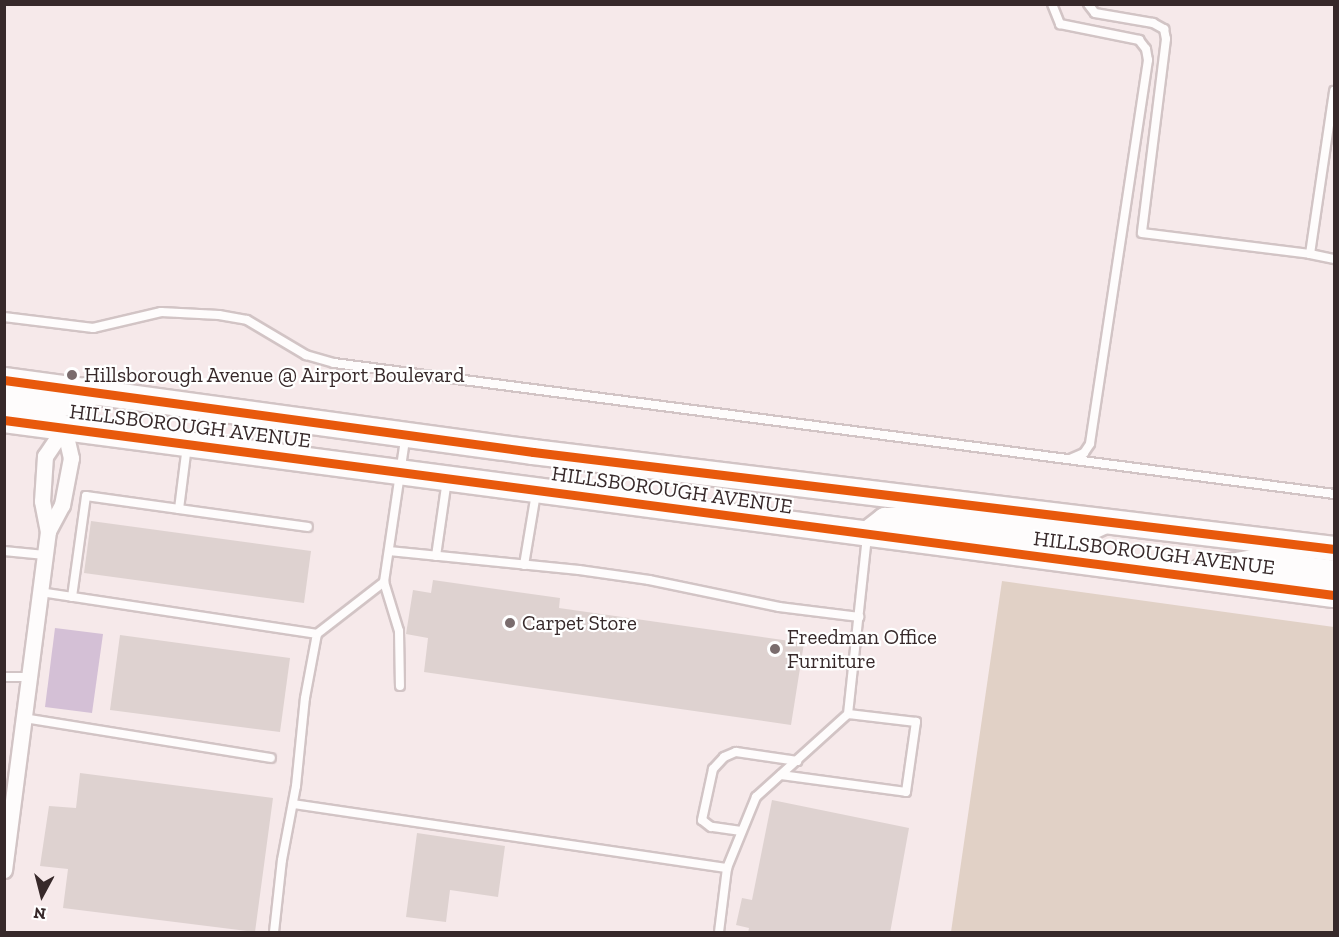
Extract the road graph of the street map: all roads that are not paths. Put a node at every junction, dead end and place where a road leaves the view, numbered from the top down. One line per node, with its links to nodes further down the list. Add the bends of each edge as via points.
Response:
1 (1052, 4): 14 (lane, via 1060,24 1139,40 1148,60 1090,444 1084,453)
2 (1088, 4): 4 (lane, via 1095,14 1153,23 1164,29 1166,39 1142,233)
3 (1335, 91): 4 (lane)
4 (1310, 254): 5 (lane)
5 (1335, 259)
6 (4, 317): 14 (lane, via 93,328 161,312 219,315 247,320 306,355 334,363)
7 (4, 380): 8 (main road, HILLSBOROUGH AVENUE)
8 (95, 392): 9 (main road, via 59,405); 12 (main road, HILLSBOROUGH AVENUE)
9 (4, 398)
10 (4, 420): 11 (main road, HILLSBOROUGH AVENUE)
11 (64, 428): 13 (main road, HILLSBOROUGH AVENUE); 22 (street, via 71,458 62,505); 22 (street, via 45,456 42,501)
12 (406, 435): 15 (lane); 20 (main road, HILLSBOROUGH AVENUE)
13 (187, 444): 15 (main road, HILLSBOROUGH AVENUE); 19 (lane)
14 (1069, 460): 18 (lane)
15 (400, 472): 16 (main road, HILLSBOROUGH AVENUE); 26 (lane)
16 (448, 478): 17 (main road, HILLSBOROUGH AVENUE); 28 (lane)
17 (536, 490): 23 (main road, HILLSBOROUGH AVENUE); 29 (lane)
18 (1335, 494)
19 (179, 508): 21 (lane); 35 (lane, via 87,496)
20 (1103, 522): 23 (main road, via 1066,539 914,520 885,520); 24 (main road, HILLSBOROUGH AVENUE)
21 (308, 527)
22 (48, 531): 27 (street)
23 (867, 534): 31 (main road, HILLSBOROUGH AVENUE); 36 (lane)
24 (1335, 549)
25 (4, 551): 27 (lane)
26 (388, 551): 28 (lane); 32 (lane)
27 (45, 555): 33 (street)
28 (436, 556): 29 (lane)
29 (524, 565): 36 (lane, via 649,580 779,607)
30 (1335, 573): 31 (main road, via 1253,562)
31 (1176, 576): 34 (main road, HILLSBOROUGH AVENUE)
32 (384, 582): 37 (lane); 40 (lane, via 399,631)
33 (40, 592): 35 (lane); 39 (street)
34 (1335, 595)
35 (72, 597): 37 (lane)
36 (859, 617): 41 (lane)
37 (317, 634): 46 (lane)
38 (4, 677): 39 (lane)
39 (29, 677): 42 (street)
40 (400, 686)
41 (848, 714): 44 (lane); 45 (lane, via 916,722 906,792)
42 (24, 718): 43 (lane); 47 (street)
43 (271, 758)
44 (797, 761): 45 (lane); 48 (lane, via 736,752 713,769 702,820 711,827)
45 (781, 775): 48 (lane, via 756,797)
46 (292, 804): 49 (lane); 51 (lane)
47 (8, 813): 50 (street)
48 (741, 831): 49 (lane)
49 (727, 868): 52 (lane)
50 (4, 870)
51 (274, 933)
52 (719, 933)

